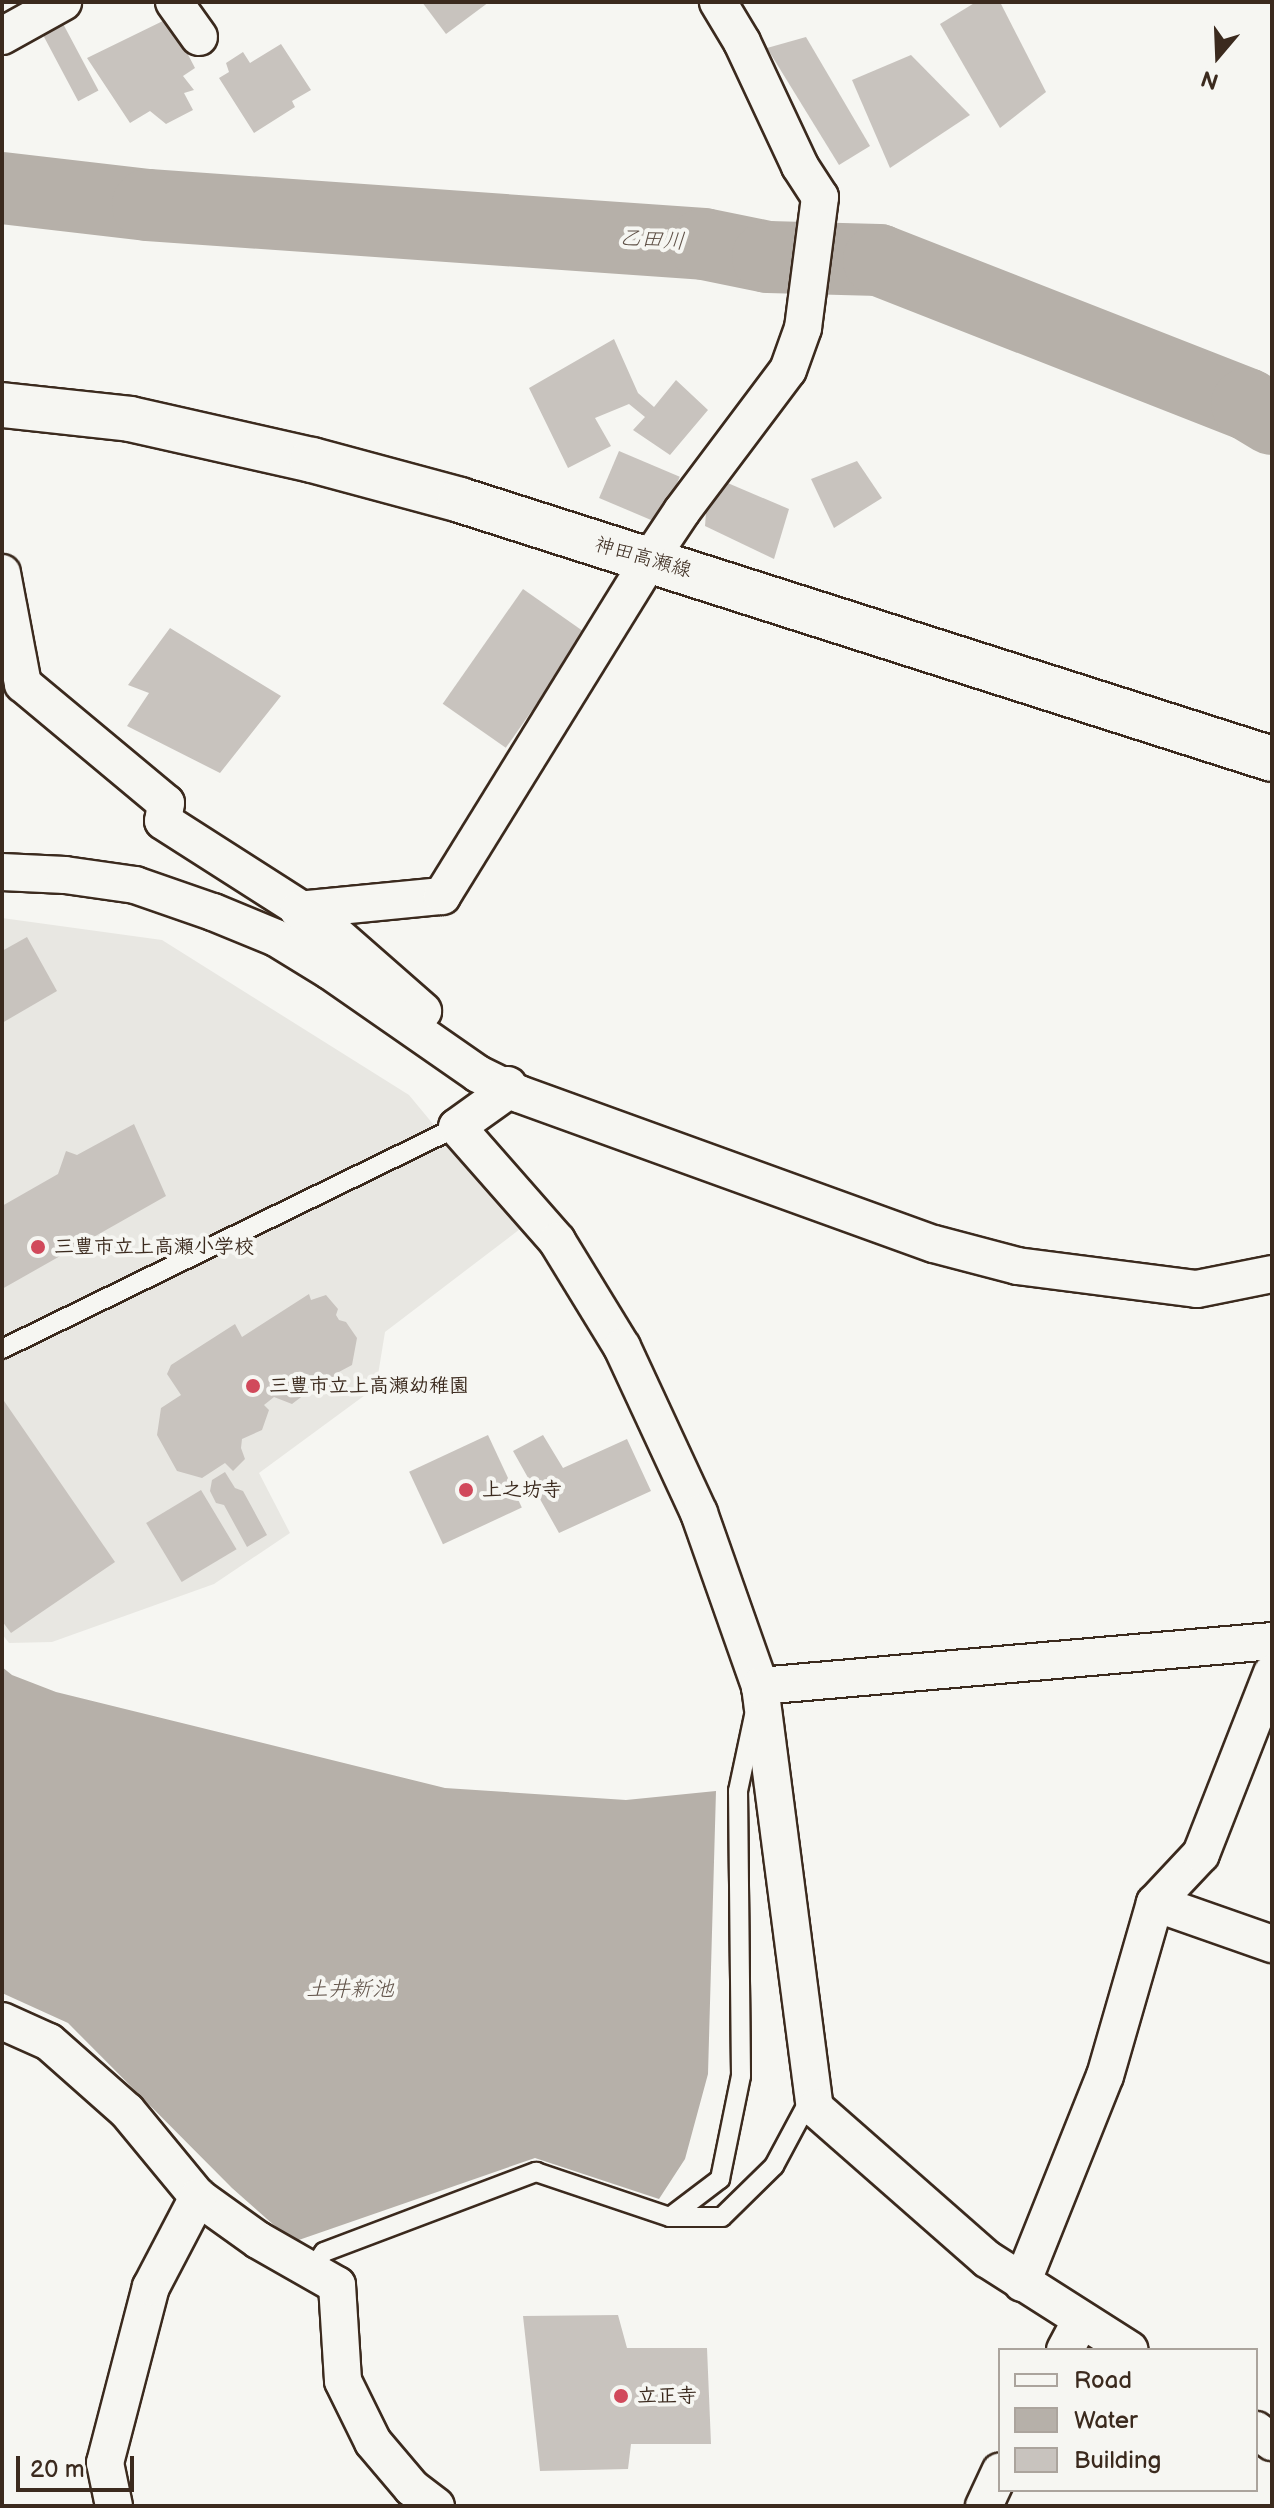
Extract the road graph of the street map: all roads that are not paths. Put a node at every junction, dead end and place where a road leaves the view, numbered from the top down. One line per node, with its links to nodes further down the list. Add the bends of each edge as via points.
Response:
1 (63, 2): 4 (street)
2 (174, 2): 5 (street)
3 (718, 2): 7 (street, via 820,197 803,328 788,370)
4 (2, 36)
5 (199, 37)
6 (2, 405): 7 (main road, 神田高瀬線, via 130,419 312,460 460,500)
7 (648, 562): 10 (main road, 神田高瀬線, via 689,570); 12 (street, via 442,896)
8 (2, 573): 9 (street)
9 (12, 688): 12 (street, via 166,803 163,821)
10 (1272, 759)
11 (2, 872): 13 (street, via 135,885 251,928 330,971 478,1074)
12 (298, 910): 13 (street, via 324,924)
13 (509, 1087): 14 (street); 15 (street, via 934,1244 1017,1266 1197,1289)
14 (457, 1127): 16 (lane); 19 (street, via 557,1241 622,1347 699,1513)
15 (1272, 1274)
16 (2, 1349)
17 (1272, 1641): 19 (street)
18 (1272, 1673): 20 (street, via 1201,1854)
19 (760, 1686): 23 (street); 25 (lane, via 738,1791 741,2076 720,2179)
20 (1155, 1903): 21 (street); 27 (street, via 1105,2076)
21 (1272, 1944)
22 (2, 2021): 24 (street, via 49,2042 127,2111)
23 (813, 2092): 25 (lane, via 774,2166 722,2217); 27 (street, via 815,2108 987,2259)
24 (198, 2197): 26 (street); 31 (street, via 147,2301 105,2463)
25 (670, 2217): 26 (lane, via 536,2172 324,2252)
26 (311, 2270): 32 (street, via 337,2285 343,2381 373,2442 412,2488)
27 (1022, 2283): 28 (street)
28 (1073, 2335): 29 (street)
29 (1122, 2348)
30 (998, 2476): 33 (street)
31 (114, 2506)
32 (436, 2506)
33 (984, 2506)

